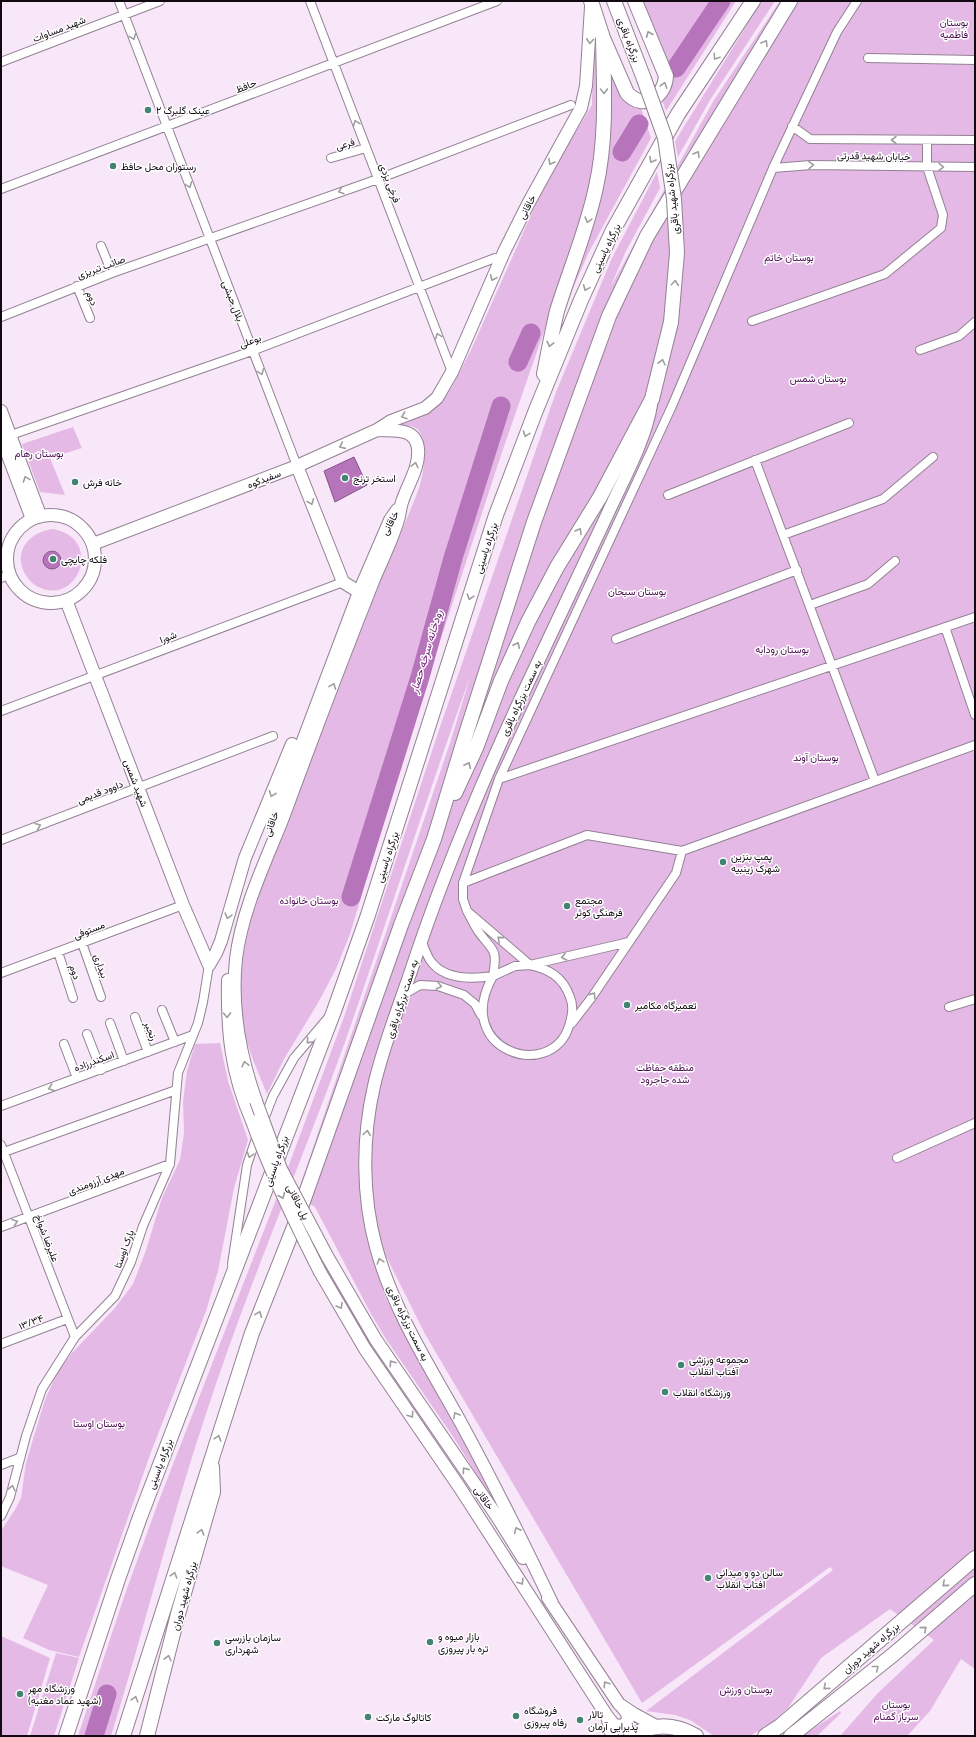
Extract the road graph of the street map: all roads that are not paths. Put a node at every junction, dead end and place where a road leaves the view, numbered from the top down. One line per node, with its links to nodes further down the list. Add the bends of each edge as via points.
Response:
1 (119, 1): 11 (street, بلال حبشی)
2 (160, 1): 11 (street, شهید مساوات)
3 (310, 1): 16 (street, فرخی یزدی)
4 (497, 1): 16 (street, حافظ)
5 (591, 1): 12 (highway); 42 (main road, خاقانی, one-way to 42, via 586,86 581,108 504,252)
6 (614, 1): 17 (highway, بزرگراه باقری)
7 (635, 1): 12 (highway, one-way to 7, via 632,99 655,99 664,88 666,76)
8 (753, 1): 45 (highway, بزرگراه یاسینی, one-way to 45, via 678,114 612,232)
9 (790, 1): 77 (highway, one-way to 9, via 534,522 609,316 647,236)
10 (857, 1): 19 (street, via 837,32)
11 (124, 15): 15 (street, شهید مساوات); 20 (street, بلال حبشی, one-way to 20)
12 (603, 38): 45 (highway, one-way to 45, via 604,105 602,146 596,185 582,239 557,312)
13 (868, 58): 14 (street)
14 (975, 60)
15 (1, 62)
16 (333, 63): 20 (street, حافظ); 23 (street, فرخی یزدی, one-way to 16)
17 (644, 79): 43 (highway, بزرگراه شهید باقری, one-way to 17, bridge, via 671,322 677,253 674,199 665,138)
18 (571, 105): 28 (street, صائب تبریزی)
19 (792, 126): 21 (street, خیابان شهید قدرتی, one-way to 19, via 810,139); 26 (street)
20 (167, 127): 29 (street, حافظ); 30 (street, بلال حبشی, one-way to 30)
21 (927, 140): 22 (street, خیابان شهید قدرتی); 25 (street)
22 (975, 140)
23 (366, 148): 24 (street, فرعی); 28 (street, فرخی یزدی)
24 (330, 158)
25 (927, 167): 26 (street, خیابان شهید قدرتی, one-way to 25, via 811,165); 27 (street, خیابان شهید قدرتی, one-way to 27); 38 (street, via 943,215 941,228 885,274)
26 (773, 168): 74 (street, via 672,406)
27 (975, 168)
28 (378, 179): 30 (street, صائب تبریزی, one-way to 30); 35 (street, فرخی یزدی)
29 (1, 189)
30 (209, 237): 33 (street, صائب تبریزی); 41 (street, بلال حبشی)
31 (102, 246): 33 (street)
32 (494, 258): 35 (street, بوعلی)
33 (112, 273): 34 (street, صائب تبریزی)
34 (76, 286): 36 (street, صائب تبریزی); 37 (street, دوم)
35 (420, 288): 41 (street, بوعلی); 42 (street, فرخی یزدی, one-way to 35)
36 (1, 317)
37 (90, 318)
38 (752, 321)
39 (975, 322): 40 (street, via 960,336)
40 (920, 350)
41 (252, 351): 49 (street, بوعلی); 52 (street, بلال حبشی, one-way to 52)
42 (452, 372): 44 (main road, خاقانی)
43 (652, 399): 77 (highway, بزرگراه شهید باقری, one-way to 43, via 476,748 500,682 528,622 557,567 600,497); 83 (main road, به سمت بزرگراه باقری, via 649,421 496,752 464,826)
44 (431, 404): 48 (main road, سفیدکوه, one-way to 48, via 391,421)
45 (536, 410): 97 (highway, بزرگراه یاسینی, one-way to 97, via 496,515 368,915)
46 (1, 411): 49 (main road)
47 (849, 423): 51 (street)
48 (377, 430): 52 (main road, سفیدکوه, one-way to 52); 54 (main road, one-way to 48, via 415,469 418,451 416,441 412,434 405,431)
49 (4, 437): 55 (main road)
50 (933, 457): 56 (street, via 882,499)
51 (755, 460): 53 (street); 56 (street)
52 (297, 466): 57 (main road, سفیدکوه); 61 (main road, بلال حبشی, one-way to 61)
53 (668, 495)
54 (402, 502): 62 (main road, خاقانی, via 390,520); 111 (main road, خاقانی, one-way to 54, via 238,1029 235,977 239,940 254,894 398,522)
55 (36, 517): 57 (main road, via 64,517 86,532); 60 (main road, via 15,535 9,547)
56 (783, 535): 59 (street)
57 (92, 544): 63 (main road, via 95,558 88,584 78,594)
58 (895, 561): 64 (street, via 868,584)
59 (797, 570): 64 (street); 67 (street)
60 (6, 576): 63 (main road, via 27,596 39,601 53,603)
61 (343, 582): 62 (main road); 69 (street, شورا)
62 (359, 592): 87 (main road, one-way to 87, via 351,598 245,858 221,941); 113 (main road, خاقانی, one-way to 113, via 243,901 232,939 227,1015 230,1046 236,1077)
63 (66, 600): 69 (main road, شهید شمس)
64 (810, 605): 68 (street)
65 (975, 617): 66 (street)
66 (944, 627): 68 (street); 71 (street)
67 (616, 639)
68 (832, 666): 74 (street); 75 (street)
69 (95, 675): 70 (street, شورا); 76 (main road, شهید شمس)
70 (1, 710)
71 (975, 715)
72 (273, 736): 76 (street, داوود قدیمی)
73 (975, 745): 75 (street)
74 (499, 779): 80 (street)
75 (875, 781): 79 (street)
76 (139, 788): 78 (street, داوود قدیمی, one-way to 76); 81 (main road, شهید شمس)
77 (434, 839): 126 (highway, one-way to 77, via 252,1333 294,1228)
78 (1, 840)
79 (682, 851): 80 (street, via 587,835); 85 (street, via 676,873)
80 (462, 883): 82 (street)
81 (183, 905): 84 (street, مستوفی); 87 (main road, شهید شمس)
82 (467, 911): 88 (street, one-way to 82); 90 (street, via 496,956)
83 (421, 940): 90 (street, via 430,961 450,974 468,979); 91 (main road, به سمت بزرگراه باقری)
84 (82, 942): 86 (street, مستوفی); 92 (street, بیداری)
85 (629, 942): 88 (street, one-way to 88); 101 (street, one-way to 85)
86 (58, 952): 89 (street, مستوفی); 93 (street, دوم)
87 (208, 965): 103 (street, پارک اوستا, via 203,1002)
88 (530, 965): 90 (street, via 515,966); 101 (street, via 545,968 558,976 567,988 572,1002)
89 (1, 973)
90 (493, 976): 99 (street, via 484,995)
91 (403, 995): 99 (street, one-way to 99, via 420,985 438,986 464,994 475,1004); 132 (main road, به سمت بزرگراه باقری, one-way to 91, via 501,1497 408,1327 385,1276 376,1247 367,1193 366,1141 374,1087)
92 (102, 996)
93 (73, 998)
94 (975, 999): 95 (street)
95 (949, 1007)
96 (162, 1010): 104 (street)
97 (334, 1011): 122 (highway, بزرگراه یاسینی); 122 (street, one-way to 122, via 294,1058 273,1096 254,1143 246,1165)
98 (135, 1017): 106 (street, رنجبر)
99 (484, 1019): 101 (street, via 491,1037 502,1048 515,1054 545,1052 558,1044)
100 (110, 1023): 107 (street)
101 (569, 1026)
102 (87, 1034): 108 (street)
103 (193, 1035): 104 (street, اسکندرزاده); 110 (street, پارک اوستا, via 178,1073)
104 (176, 1042): 106 (street, اسکندرزاده)
105 (64, 1044): 109 (street)
106 (148, 1052): 107 (street, اسکندرزاده)
107 (124, 1061): 108 (street, اسکندرزاده)
108 (101, 1070): 109 (street, اسکندرزاده)
109 (77, 1078): 112 (street, اسکندرزاده, one-way to 112)
110 (176, 1090): 115 (street); 117 (street, پارک اوستا)
111 (256, 1101): 120 (main road, پل خاقانی, bridge, via 282,1169)
112 (1, 1106)
113 (252, 1121): 121 (main road, پل خاقانی, one-way to 121, bridge, via 287,1207)
114 (975, 1123): 116 (street)
115 (2, 1149): 118 (street, علیرضا شواخ)
116 (897, 1158)
117 (170, 1164): 118 (street, مهدی آرزومندی); 124 (street, پارک اوستا, via 115,1296)
118 (28, 1217): 119 (street, مهدی آرزومندی, one-way to 118); 123 (street, علیرضا شواخ)
119 (1, 1228)
120 (327, 1256): 132 (main road, خاقانی, one-way to 120, via 496,1515 376,1340)
121 (320, 1272): 134 (main road, خاقانی, one-way to 134, via 366,1349 460,1488)
122 (229, 1283): 136 (highway, بزرگراه یاسینی, via 118,1579)
123 (67, 1319): 124 (street, علیرضا شواخ); 125 (street, ۱۳/۳۴)
124 (76, 1337): 127 (street, پارک اوستا, via 42,1390)
125 (1, 1344)
126 (212, 1456): 137 (highway, one-way to 126); 138 (highway, بزرگراه شهید دوران, one-way to 126, via 213,1492)
127 (19, 1458): 128 (street); 129 (street, پارک اوستا, one-way to 127, via 10,1497)
128 (1, 1465)
129 (1, 1516)
130 (975, 1558): 142 (highway, بزرگراه شهید دوران, one-way to 142, via 780,1726)
131 (975, 1584): 143 (highway, بزرگراه شهید دوران, one-way to 131, via 894,1654)
132 (552, 1603): 133 (main road, خاقانی, one-way to 132)
133 (619, 1704): 134 (main road, via 627,1712 627,1723 621,1726 614,1725); 135 (main road, خاقانی)
134 (606, 1716): 139 (main road, خاقانی)
135 (656, 1726): 140 (highway, via 643,1729); 141 (highway, via 677,1727)
136 (66, 1736)
137 (123, 1736)
138 (147, 1736)
139 (612, 1736)
140 (631, 1736)
141 (696, 1736)
142 (765, 1736)
143 (791, 1736)

